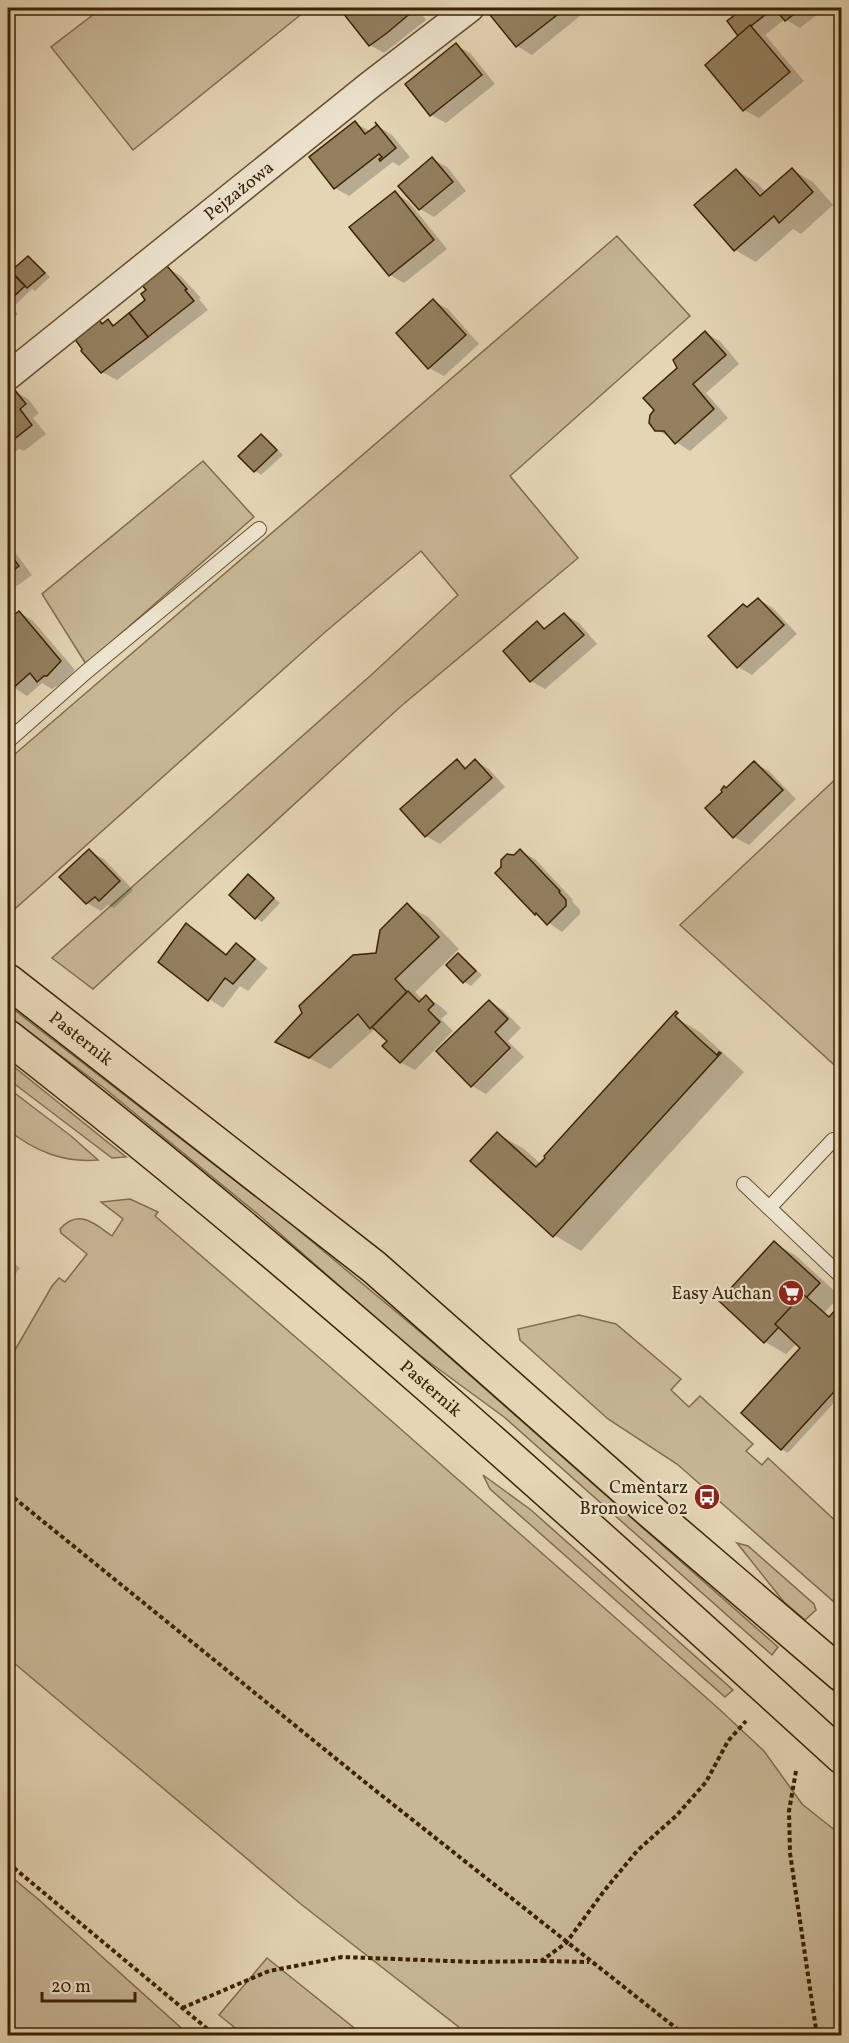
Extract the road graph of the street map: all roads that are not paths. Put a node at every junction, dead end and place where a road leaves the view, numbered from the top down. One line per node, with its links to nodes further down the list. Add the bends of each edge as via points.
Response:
1 (470, 8): 2 (street, Pejzażowa)
2 (8, 376)
3 (259, 529): 4 (lane)
4 (8, 741)
5 (8, 981): 11 (main road, Pasternik, via 374,1267)
6 (8, 1038): 12 (main road, Pasternik, via 225,1212 461,1414)
7 (833, 1140): 9 (lane)
8 (744, 1184): 9 (lane)
9 (768, 1208): 10 (lane)
10 (842, 1277)
11 (842, 1675)
12 (842, 1757)

